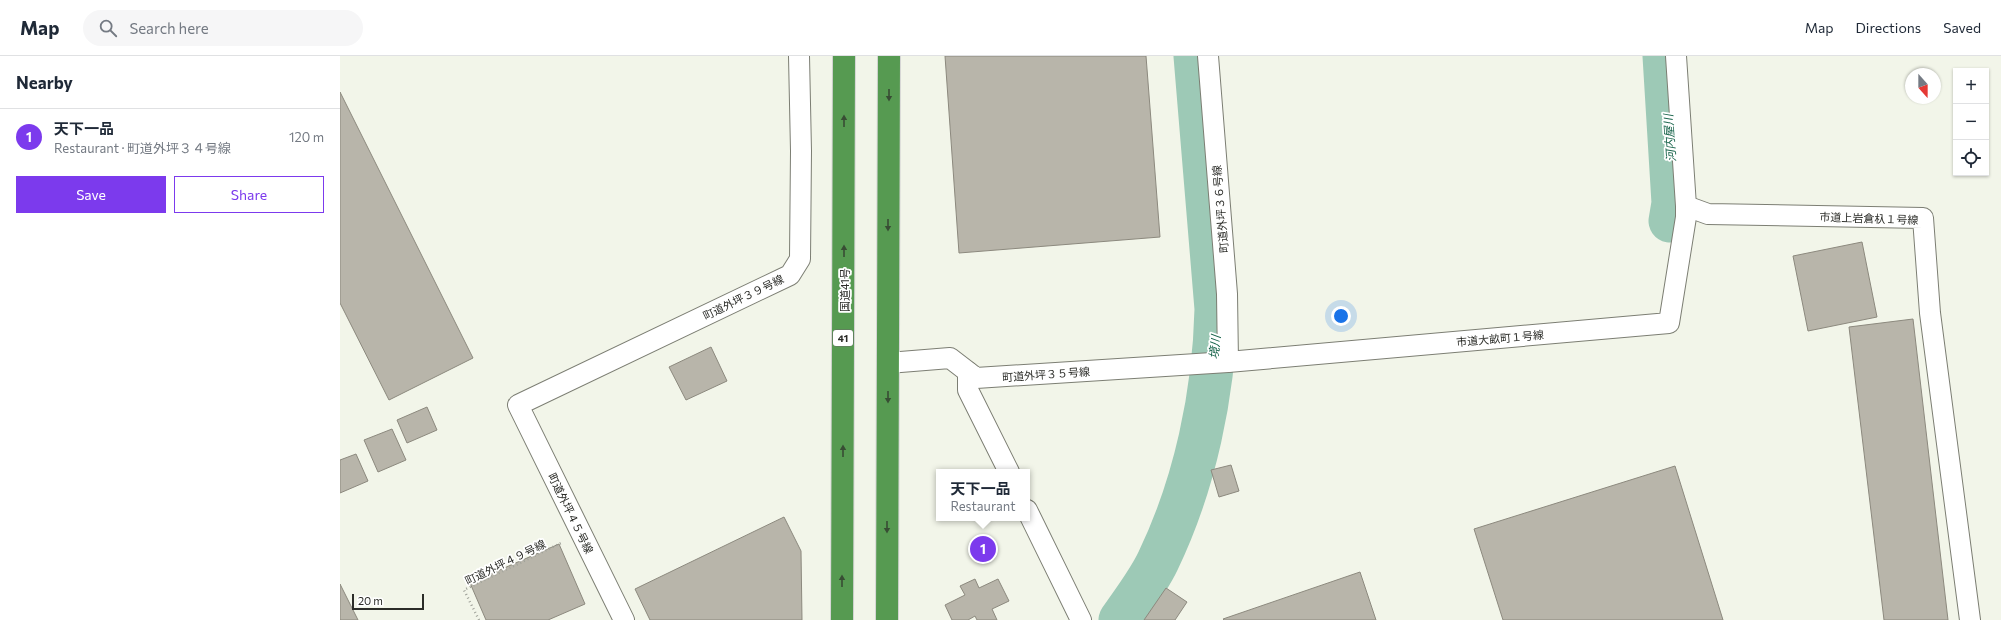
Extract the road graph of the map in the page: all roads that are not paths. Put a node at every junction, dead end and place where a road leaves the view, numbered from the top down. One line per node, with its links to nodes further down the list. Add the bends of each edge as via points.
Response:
1 (799, 56): 10 (street, 町道外坪３９号線, via 800,259 790,275)
2 (844, 56): 14 (highway, 国道41号 / 41, one-way to 2)
3 (889, 56): 7 (highway, one-way to 7)
4 (1208, 56): 8 (street, 町道外坪３６号線, via 1227,294)
5 (1676, 56): 6 (street)
6 (1685, 218): 8 (street, 市道大畝町１号線, via 1669,324); 17 (street, 市道上岩倉杁１号線, via 1708,214 1923,218 1930,313)
7 (888, 363): 9 (street, 町道外坪３５号線, via 950,358); 15 (highway, one-way to 15)
8 (1216, 363): 9 (street, 町道外坪３５号線, via 976,378)
9 (968, 372): 11 (street, via 968,390)
10 (518, 405): 13 (street, 町道外坪４５号線)
11 (1008, 469)
12 (1030, 516): 16 (street)
13 (624, 620)
14 (842, 620)
15 (887, 620)
16 (1081, 620)
17 (1970, 620)

